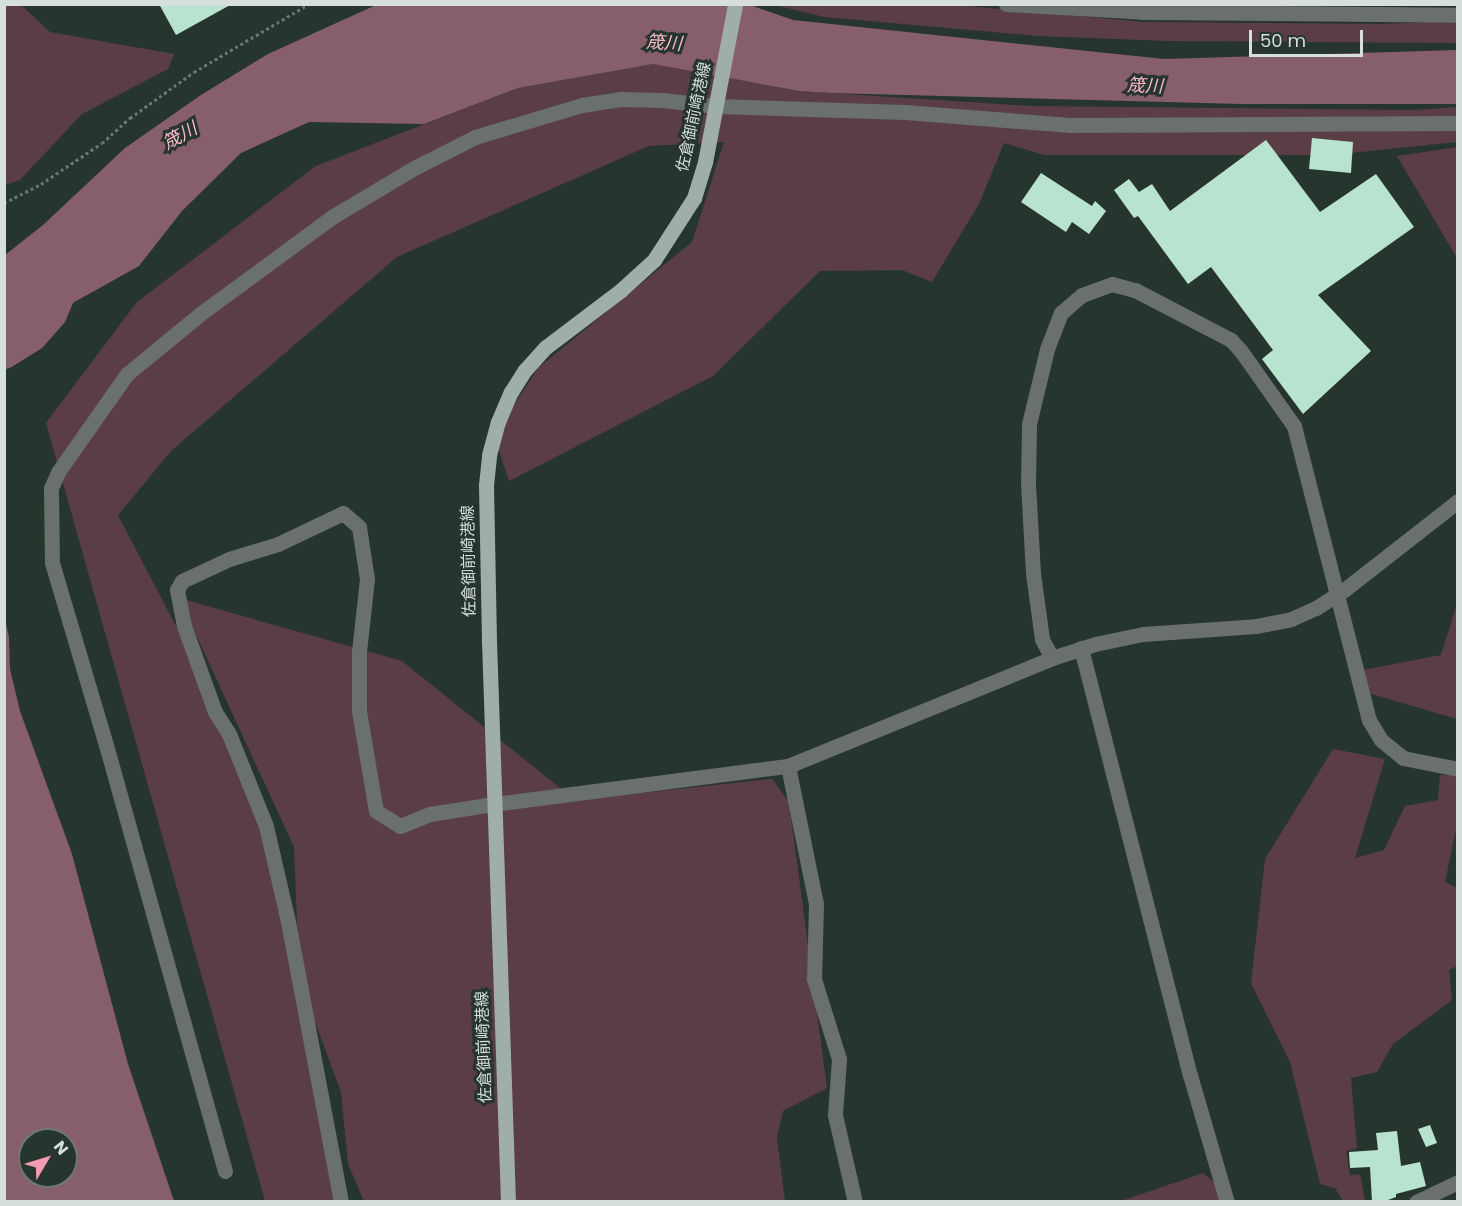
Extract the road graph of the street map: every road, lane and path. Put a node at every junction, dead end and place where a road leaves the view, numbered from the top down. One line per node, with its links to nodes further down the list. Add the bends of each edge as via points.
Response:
1 (309, 4): 10 (path, via 202,66 102,143 41,184)
2 (735, 4): 8 (main road, 佐倉御前崎港線)
3 (1006, 4): 5 (street)
4 (1391, 4): 6 (street)
5 (1023, 5): 6 (street, via 1154,12)
6 (1379, 15): 7 (street)
7 (1458, 15)
8 (717, 103): 9 (street, via 1070,124); 17 (main road, 佐倉御前崎港線, via 694,198 675,230 654,260 629,283 546,347 525,370 498,422 486,485); 18 (street, via 620,99 582,105 475,138 414,168 332,217 200,314 127,374 58,471 51,488 52,562)
9 (1458, 123)
10 (4, 203)
11 (1458, 501): 12 (street)
12 (1336, 595): 13 (street, via 1316,608 1256,626 1143,634); 14 (street, via 1294,426 1241,351 1231,340 1135,290 1112,284 1082,295 1061,313 1047,349 1029,424 1033,573 1042,639); 16 (street, via 1369,720 1381,740 1403,758)
13 (1081, 648): 14 (street); 23 (street, via 1190,1075)
14 (1052, 658): 15 (street)
15 (788, 766): 17 (street); 22 (street, via 816,904 814,979 838,1059 835,1115)
16 (1458, 769)
17 (494, 804): 20 (street, via 430,814 399,825 376,811 359,711 358,652 367,579 359,527 343,513 278,544 229,559 182,581 177,590 184,626 215,712 229,734 266,826); 21 (main road, 佐倉御前崎港線)
18 (225, 1171)
19 (1458, 1182): 24 (street)
20 (341, 1202)
21 (508, 1202)
22 (855, 1202)
23 (1227, 1202)
24 (1416, 1202)

